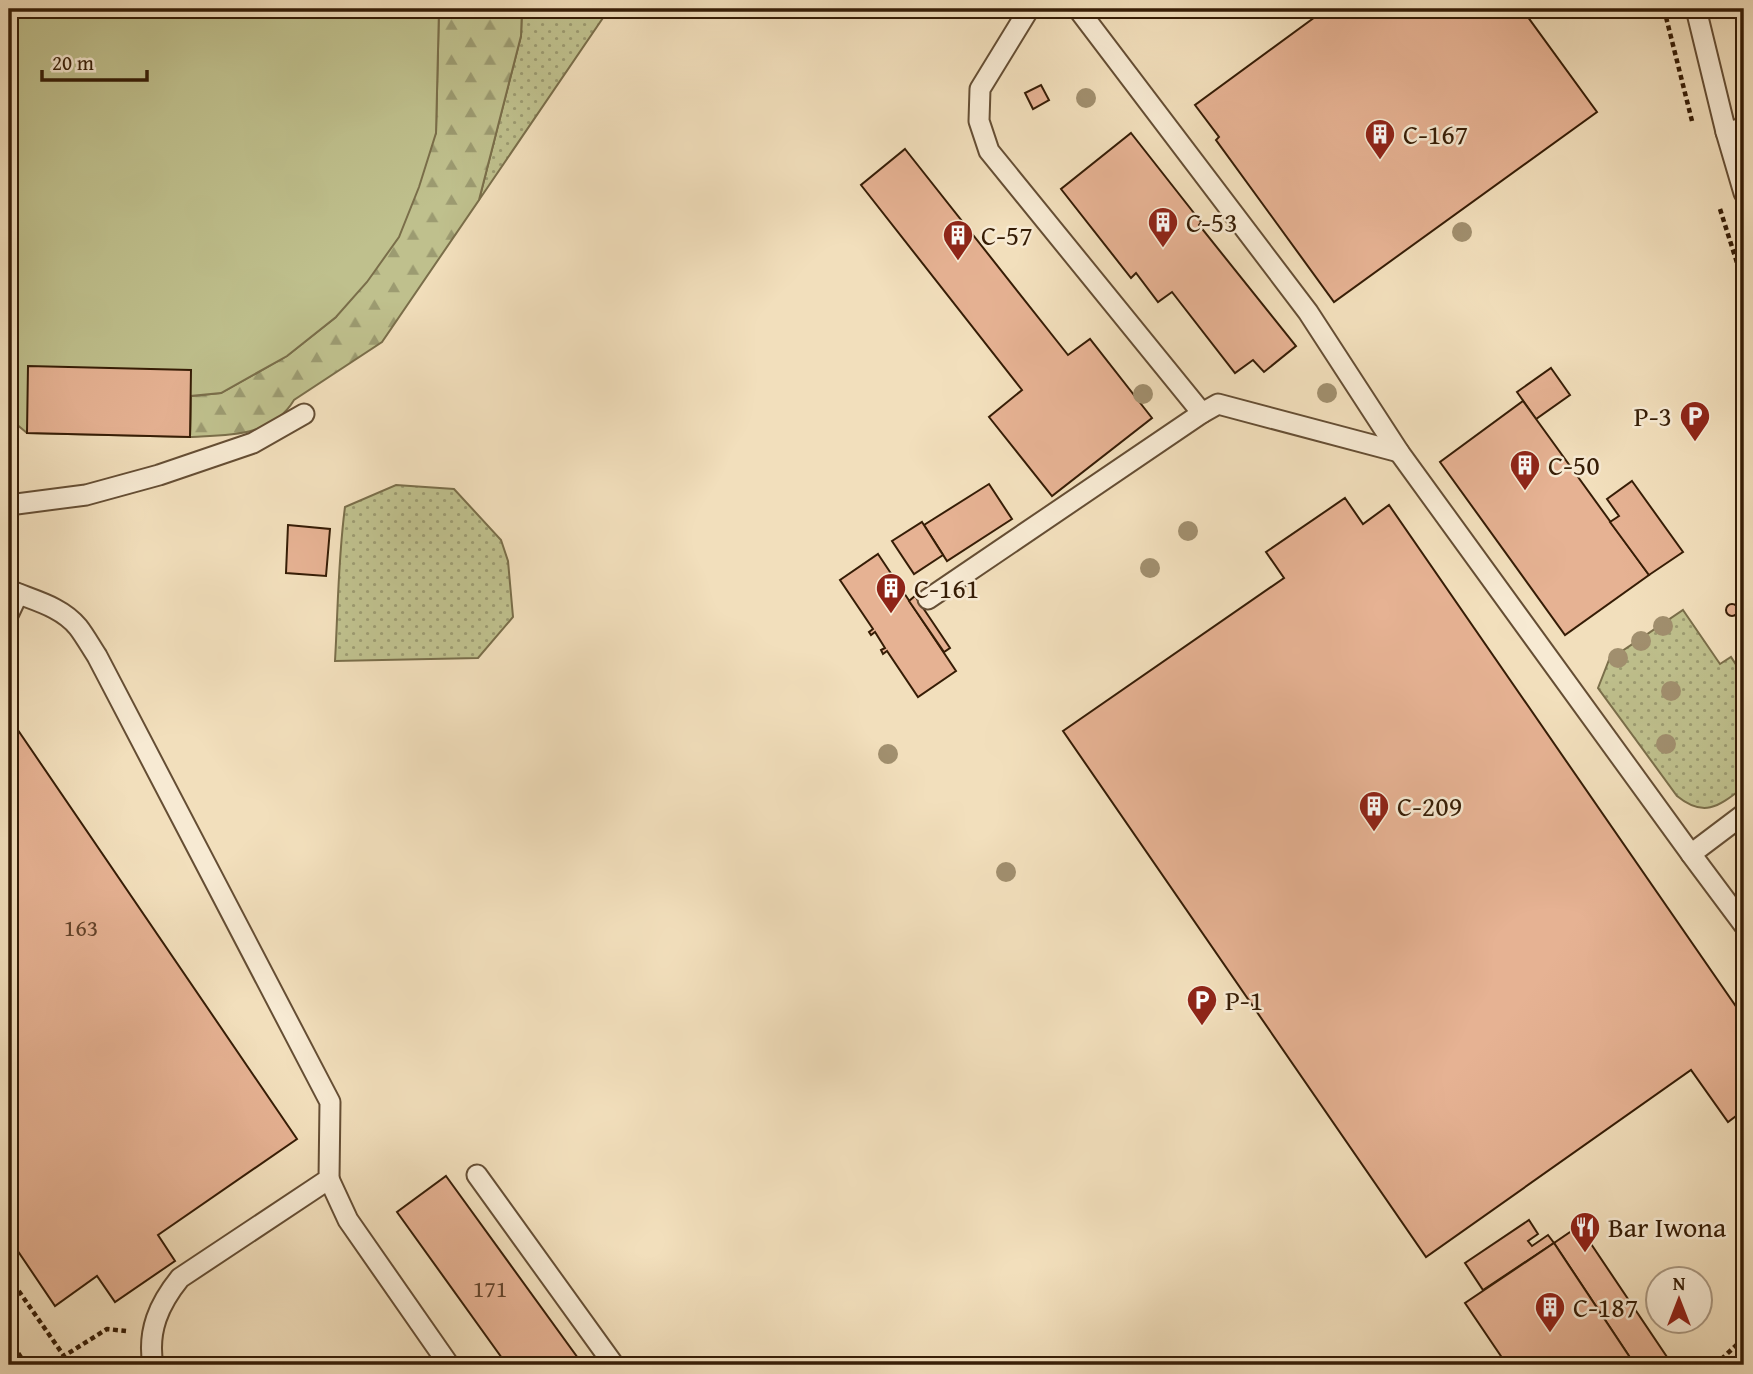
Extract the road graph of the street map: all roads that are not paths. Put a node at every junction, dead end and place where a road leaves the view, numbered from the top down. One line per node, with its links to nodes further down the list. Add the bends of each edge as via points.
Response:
1 (1029, 9): 6 (lane, via 980,89 979,121 989,151)
2 (1078, 9): 8 (lane, via 1308,312)
3 (1696, 9): 4 (lane)
4 (1735, 130): 5 (lane)
5 (1744, 193)
6 (1202, 413): 8 (lane, via 1218,404); 11 (lane)
7 (304, 414): 9 (lane, via 253,443 159,475 86,495)
8 (1399, 452): 14 (lane)
9 (9, 505)
10 (13, 592): 12 (lane); 17 (lane, via 52,607 77,625 97,656 330,1102)
11 (928, 599)
12 (9, 612)
13 (1744, 814): 14 (lane)
14 (1691, 854): 15 (lane)
15 (1744, 925)
16 (477, 1174): 20 (lane)
17 (329, 1179): 18 (lane, via 180,1278 154,1321); 19 (lane, via 348,1220)
18 (153, 1365)
19 (449, 1365)
20 (614, 1365)

